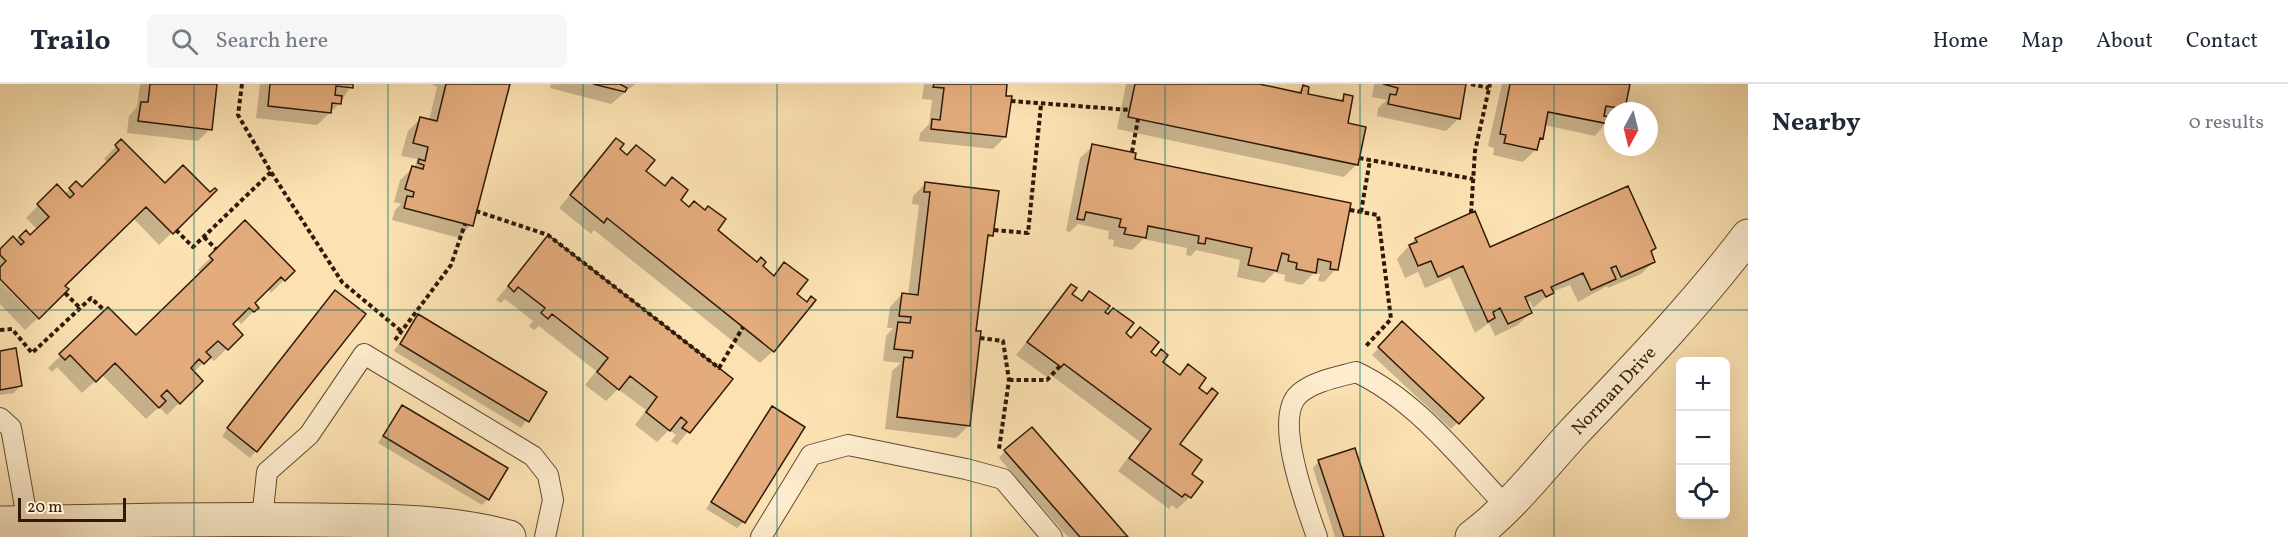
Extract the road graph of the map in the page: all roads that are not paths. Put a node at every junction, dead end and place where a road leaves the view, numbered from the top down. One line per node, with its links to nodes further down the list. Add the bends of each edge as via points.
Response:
1 (1748, 236): 3 (street, Norman Drive, via 1721,273 1647,355)
2 (0, 418): 5 (lane, via 11,428)
3 (1505, 505): 10 (lane, via 1433,429 1384,386 1356,372 1299,394 1293,406 1293,465); 11 (street, Norman Drive)
4 (262, 519): 5 (street); 6 (street, via 416,522 468,526); 7 (lane, via 267,472 309,435 364,354 533,456 548,475 553,500)
5 (14, 523)
6 (509, 537)
7 (545, 537)
8 (761, 537): 9 (lane, via 811,455 848,445 1004,479)
9 (1052, 537)
10 (1317, 537)
11 (1472, 537)

